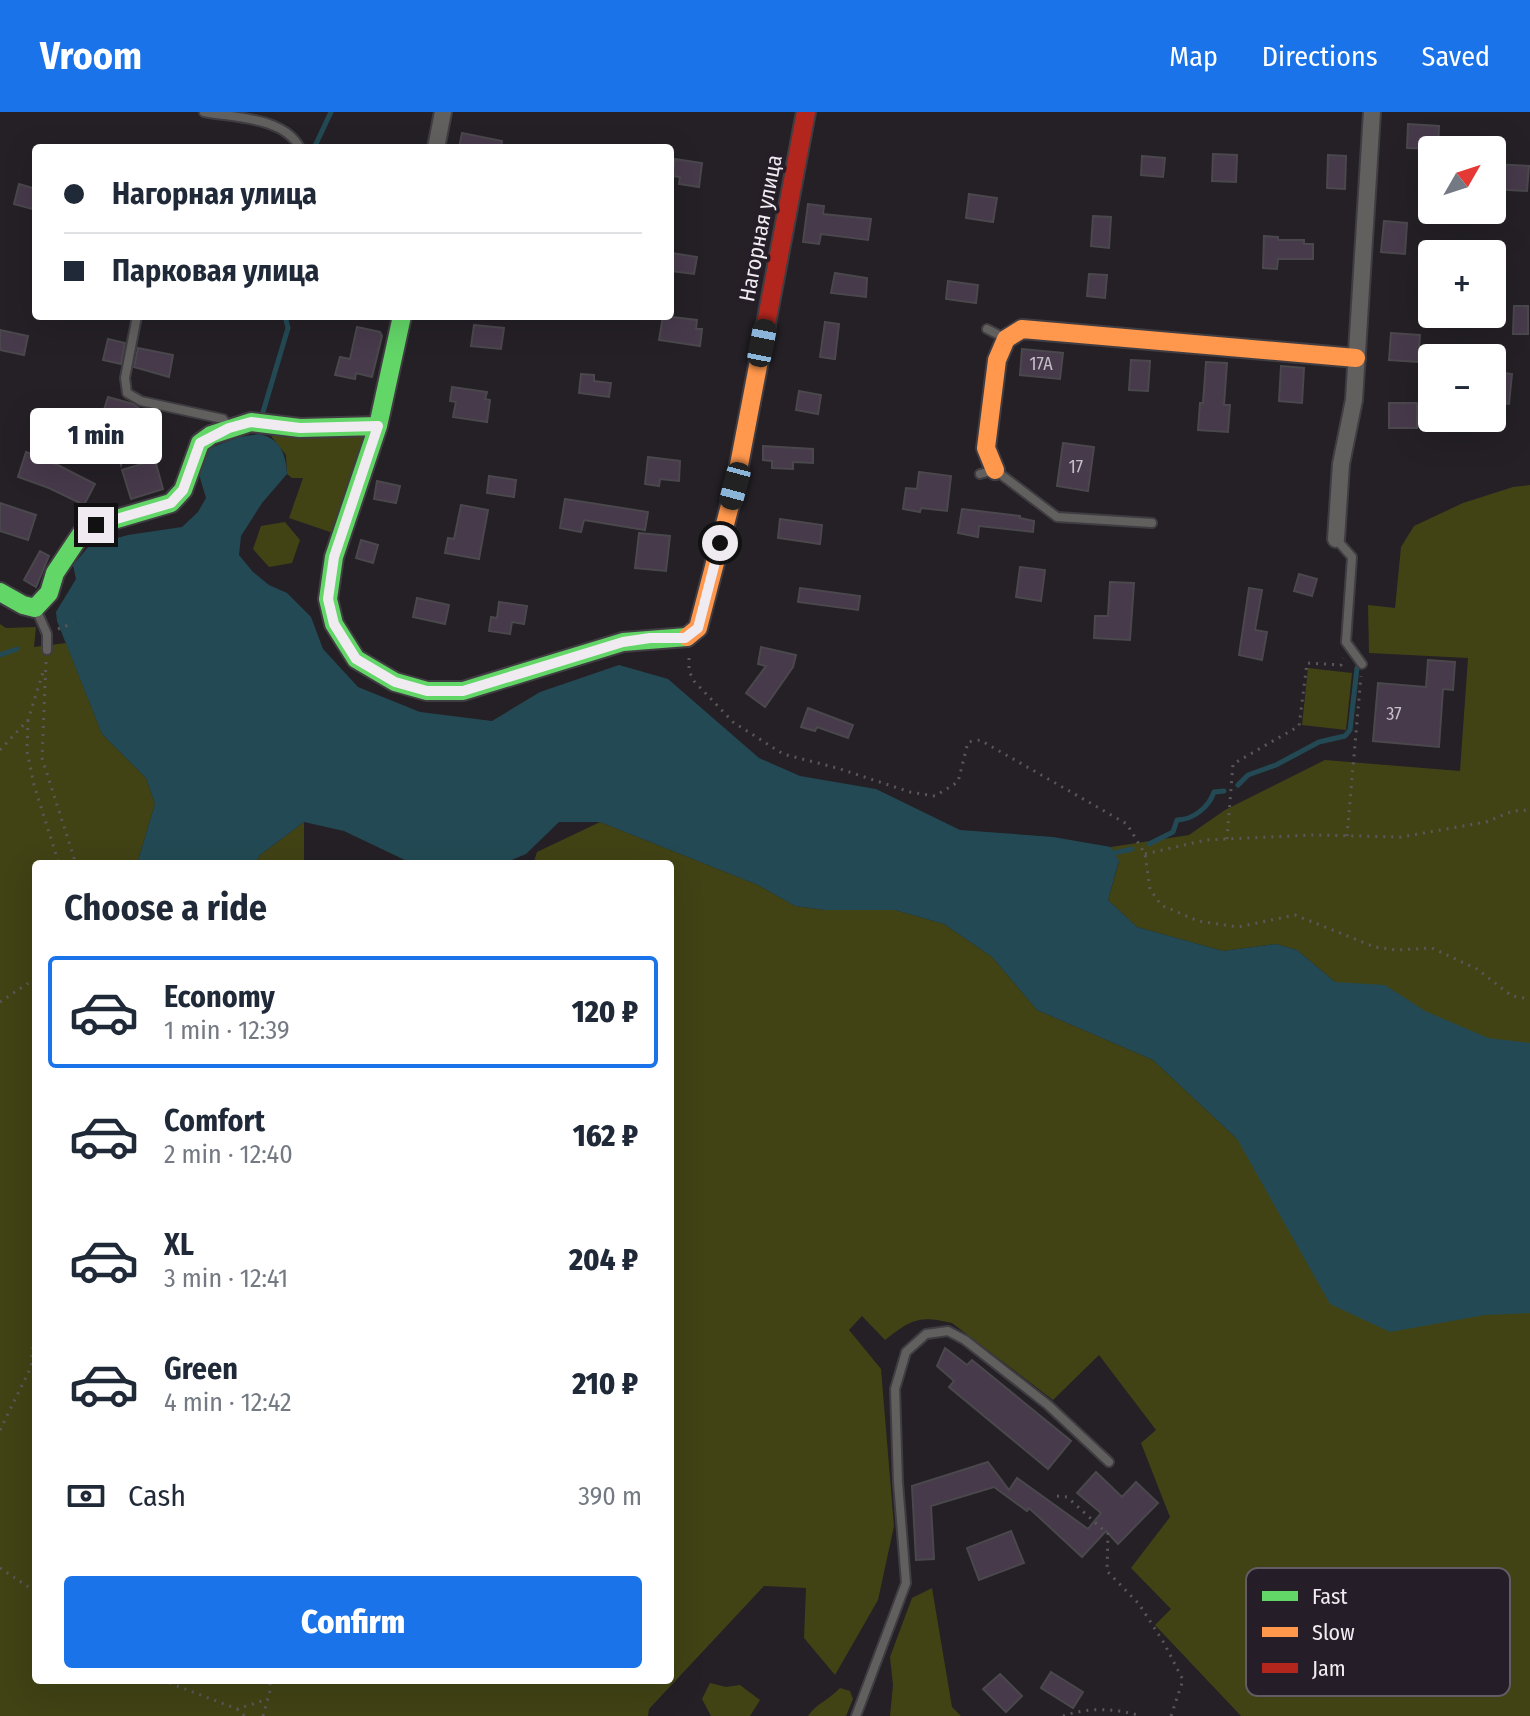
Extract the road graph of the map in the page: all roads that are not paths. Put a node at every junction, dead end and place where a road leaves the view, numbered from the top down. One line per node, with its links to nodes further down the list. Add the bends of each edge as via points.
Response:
1 (204, 112): 5 (lane, via 279,127)
2 (443, 112): 6 (street)
3 (806, 112): 12 (street, Нагорная улица, via 735,486 698,628 685,638 623,642 463,691 427,691 395,682 356,659 334,624 328,599 334,557)
4 (1372, 112): 11 (street)
5 (298, 144)
6 (437, 144)
7 (136, 320): 13 (lane, via 127,393 141,401 223,419)
8 (401, 320): 12 (street, Нагорная улица)
9 (987, 329): 10 (lane)
10 (1006, 339): 11 (street, via 1022,329); 14 (street, via 997,360)
11 (1356, 358): 16 (street)
12 (378, 426): 13 (street, via 300,428 251,422)
13 (229, 428): 18 (street, via 200,443 183,490 171,503 81,534)
14 (988, 472): 15 (lane, via 1057,517)
15 (1152, 523)
16 (1336, 539): 20 (lane, via 1352,557 1346,642)
17 (0, 592): 18 (street)
18 (35, 608): 19 (lane, via 47,634)
19 (47, 650)
20 (1362, 664)
21 (1109, 1462): 22 (lane, via 1048,1405 965,1340 948,1331 926,1334 906,1352 895,1389 906,1583)
22 (856, 1716)

